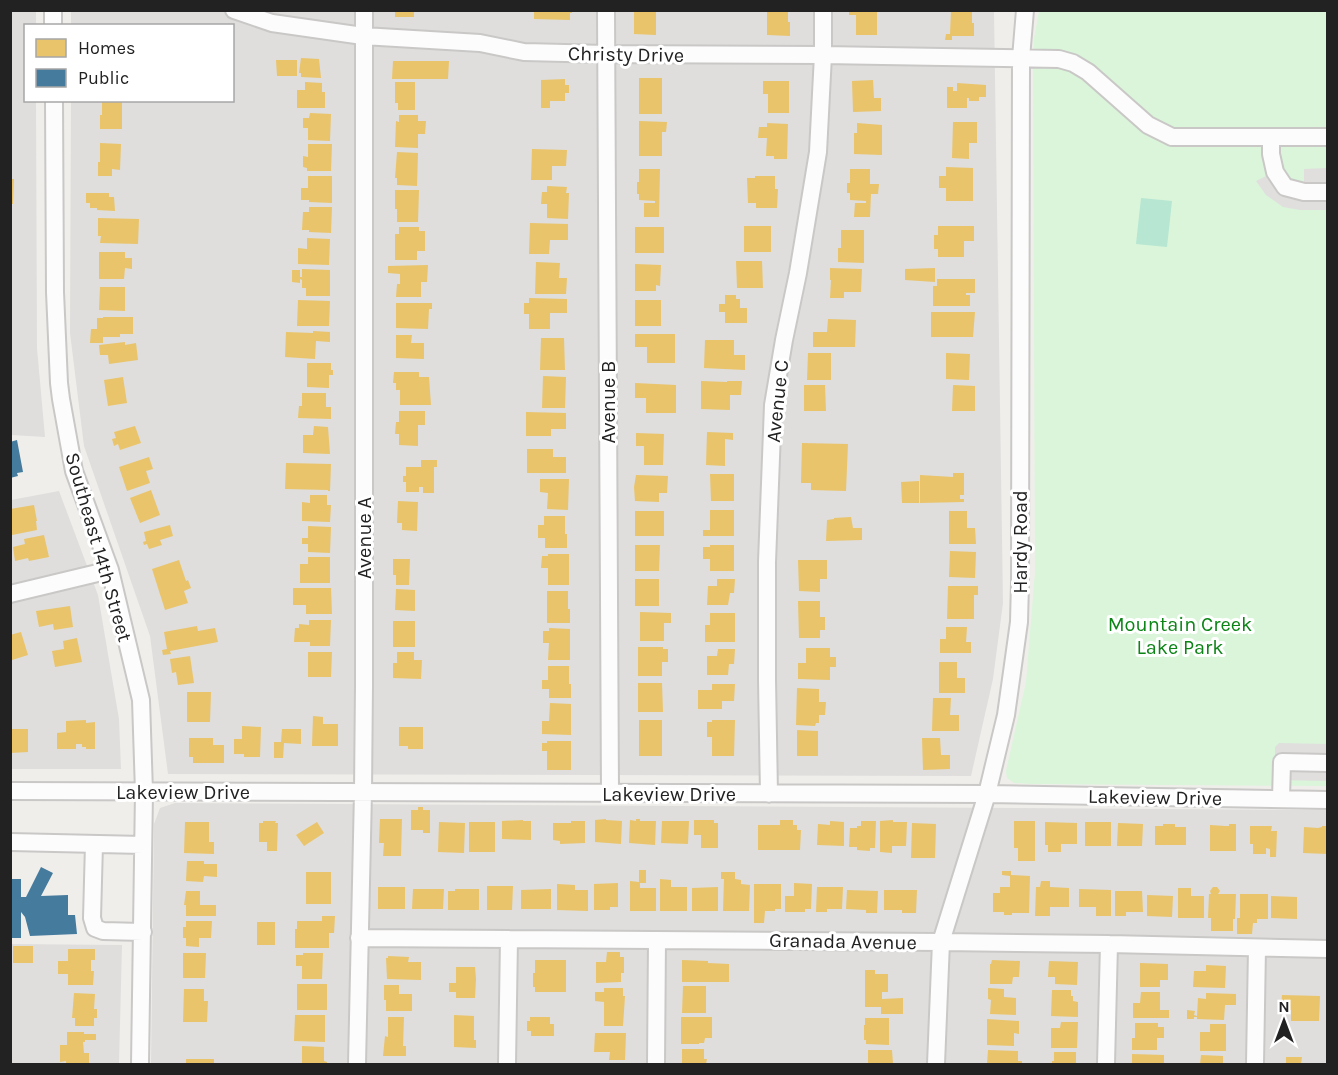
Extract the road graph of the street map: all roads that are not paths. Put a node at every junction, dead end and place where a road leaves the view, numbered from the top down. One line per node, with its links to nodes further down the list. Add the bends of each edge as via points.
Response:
1 (234, 10): 6 (street, Christy Drive, via 272,23)
2 (364, 10): 6 (street, Avenue A)
3 (606, 10): 7 (street, Avenue B)
4 (823, 10): 8 (street, Avenue C)
5 (1025, 10): 9 (street, Hardy Road)
6 (363, 36): 7 (street, Christy Drive, via 480,43 524,52); 19 (street, Avenue A)
7 (606, 54): 8 (street, Christy Drive); 20 (street, Avenue B)
8 (823, 55): 9 (street, Christy Drive); 21 (street, Avenue C, via 818,152 773,405 767,562)
9 (1021, 58): 11 (street, Christy Drive, via 1072,63 1088,72 1148,125 1172,136); 22 (street, Hardy Road, via 1019,622 1006,715)
10 (54, 102): 14 (street, Southeast 14th Street, via 59,383 74,471)
11 (1271, 137): 12 (street, Christy Drive); 13 (street, via 1275,172 1285,187)
12 (1328, 138)
13 (1328, 192)
14 (110, 570): 15 (street); 18 (street, Southeast 14th Street, via 141,700)
15 (10, 594)
16 (1328, 763): 23 (street, via 1282,762)
17 (10, 791): 18 (street, Lakeview Drive)
18 (144, 792): 19 (street, Lakeview Drive); 27 (street, Southeast 14th Street)
19 (363, 792): 20 (street, Lakeview Drive); 29 (street, Avenue A)
20 (610, 793): 21 (street, Lakeview Drive)
21 (769, 794): 22 (street, Lakeview Drive)
22 (987, 794): 23 (street, Lakeview Drive); 32 (street, Hardy Road)
23 (1281, 799): 24 (street, Lakeview Drive)
24 (1328, 800)
25 (10, 843): 26 (street)
26 (94, 844): 27 (street); 28 (street, via 95,928)
27 (143, 845): 28 (street, Southeast 14th Street)
28 (143, 932): 36 (street, Southeast 14th Street)
29 (359, 938): 30 (street, Granada Avenue); 37 (street, Avenue A)
30 (509, 939): 31 (street, Granada Avenue); 38 (street)
31 (657, 940): 32 (street, Granada Avenue); 39 (street)
32 (941, 942): 33 (street, Granada Avenue); 40 (street, Hardy Road)
33 (1109, 944): 34 (street, Granada Avenue); 41 (street)
34 (1257, 948): 35 (street, Granada Avenue); 42 (street)
35 (1328, 950)
36 (140, 1065)
37 (357, 1065)
38 (507, 1065)
39 (656, 1065)
40 (936, 1065)
41 (1106, 1065)
42 (1255, 1065)

